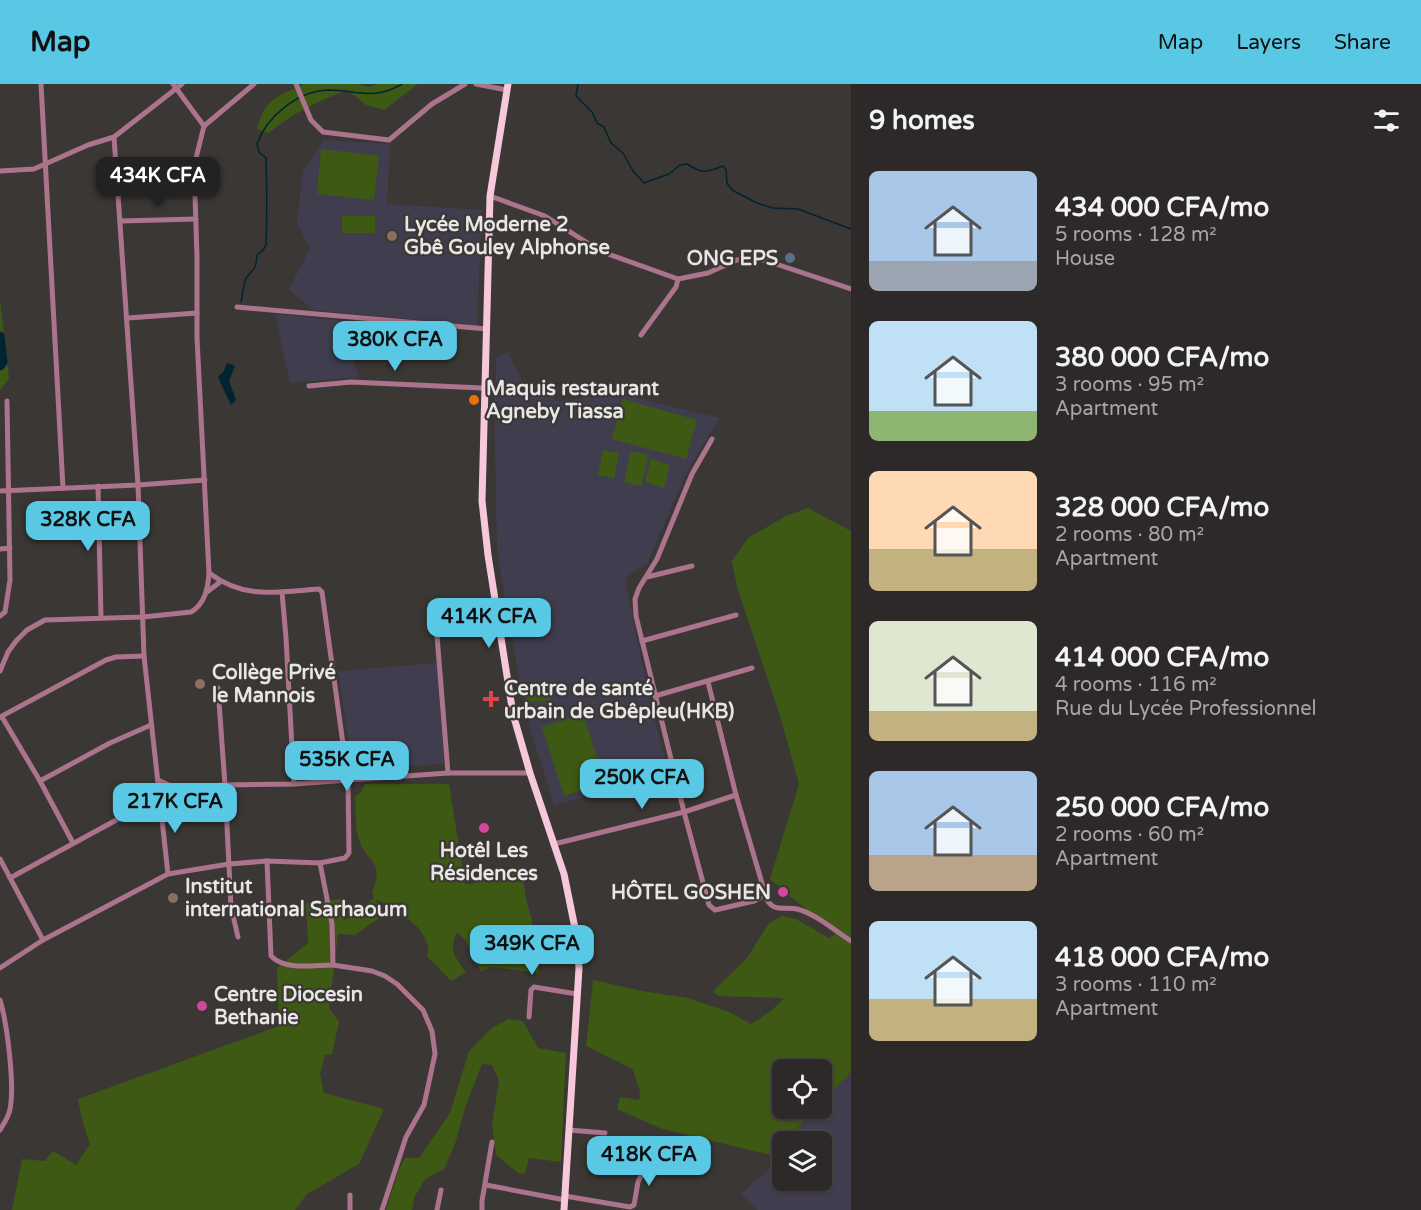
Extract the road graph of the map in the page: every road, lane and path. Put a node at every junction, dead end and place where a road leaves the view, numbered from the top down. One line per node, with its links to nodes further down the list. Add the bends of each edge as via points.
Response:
1 (41, 84): 10 (street)
2 (254, 84): 8 (street)
3 (296, 84): 4 (street, via 311,120 323,132 389,140 432,104)
4 (465, 84)
5 (476, 84): 7 (street)
6 (177, 86): 8 (street); 9 (street)
7 (508, 87): 12 (main road)
8 (204, 126): 13 (street, via 194,166)
9 (114, 137): 10 (street); 14 (street)
10 (44, 164): 11 (street, via 34,169); 29 (street)
11 (0, 171)
12 (490, 196): 15 (street, via 545,216 597,249); 20 (main road)
13 (196, 219): 14 (street); 18 (street)
14 (121, 221): 19 (street)
15 (678, 279): 16 (street, via 751,257); 21 (street)
16 (851, 289)
17 (237, 307): 20 (street)
18 (197, 314): 19 (street); 26 (street)
19 (128, 318): 27 (street)
20 (487, 329): 23 (main road)
21 (641, 335)
22 (309, 386): 23 (street, via 351,382)
23 (484, 388): 44 (main road, via 482,501)
24 (7, 401): 30 (street)
25 (712, 439): 36 (street, via 692,474)
26 (205, 480): 27 (street); 35 (street)
27 (138, 485): 28 (street); 43 (street)
28 (98, 486): 29 (street); 42 (street)
29 (63, 488): 30 (street)
30 (9, 490): 31 (street); 32 (street)
31 (0, 491)
32 (10, 548): 33 (street); 41 (street, via 10,580 5,612)
33 (0, 549)
34 (692, 566): 36 (street)
35 (209, 573): 37 (street); 38 (street)
36 (647, 577): 45 (street, via 635,599)
37 (220, 582): 38 (street); 39 (street, via 253,593)
38 (207, 592): 43 (street, via 190,612)
39 (282, 592): 57 (street, via 322,592); 59 (street)
40 (736, 615): 45 (street)
41 (0, 616)
42 (101, 617): 43 (street); 48 (street, via 37,623 16,641)
43 (143, 617): 46 (street)
44 (497, 617): 54 (street, via 440,618 436,623); 55 (main road, via 513,714)
45 (642, 641): 51 (street)
46 (144, 656): 52 (street, via 106,660); 53 (street)
47 (752, 668): 49 (street)
48 (0, 671)
49 (708, 682): 51 (street); 62 (street)
50 (218, 688): 60 (street)
51 (655, 696): 64 (street)
52 (1, 717): 58 (street)
53 (151, 725): 56 (street); 58 (street)
54 (448, 773): 55 (street); 57 (street)
55 (530, 773): 66 (main road)
56 (158, 780): 61 (street); 63 (street)
57 (348, 780): 59 (street); 69 (street, via 349,853 345,858)
58 (40, 781): 65 (street)
59 (294, 784): 60 (street)
60 (225, 785): 61 (street); 70 (street)
61 (174, 788): 63 (street)
62 (736, 795): 64 (street); 73 (street)
63 (160, 796): 65 (street); 71 (street)
64 (684, 812): 66 (street); 73 (street, via 711,908 754,901)
65 (73, 843): 72 (street)
66 (554, 844): 79 (main road, via 577,938)
67 (0, 859): 72 (street)
68 (267, 861): 69 (street); 70 (street); 77 (street, via 271,956 285,965)
69 (320, 863): 77 (street, via 332,924)
70 (229, 864): 71 (street); 74 (street, via 231,907)
71 (168, 874): 75 (street)
72 (10, 878): 75 (street)
73 (764, 888): 76 (street, via 770,904 777,909 797,908)
74 (238, 938)
75 (43, 940): 78 (street)
76 (851, 941)
77 (333, 965): 92 (street, via 372,971 398,984 423,1010 432,1031 435,1054 424,1105 406,1137)
78 (0, 968)
79 (577, 994): 81 (street, via 534,987); 83 (main road)
80 (0, 1000): 82 (street, via 10,1058 11,1102)
81 (529, 1017)
82 (0, 1130)
83 (568, 1130): 84 (street); 90 (main road)
84 (605, 1133)
85 (492, 1142): 87 (street)
86 (654, 1149): 90 (street, via 638,1182 634,1205)
87 (486, 1185): 90 (street); 94 (street)
88 (441, 1190): 93 (street)
89 (350, 1195): 91 (street)
90 (565, 1198): 95 (main road)
91 (350, 1210)
92 (381, 1210)
93 (437, 1210)
94 (482, 1210)
95 (564, 1210)

